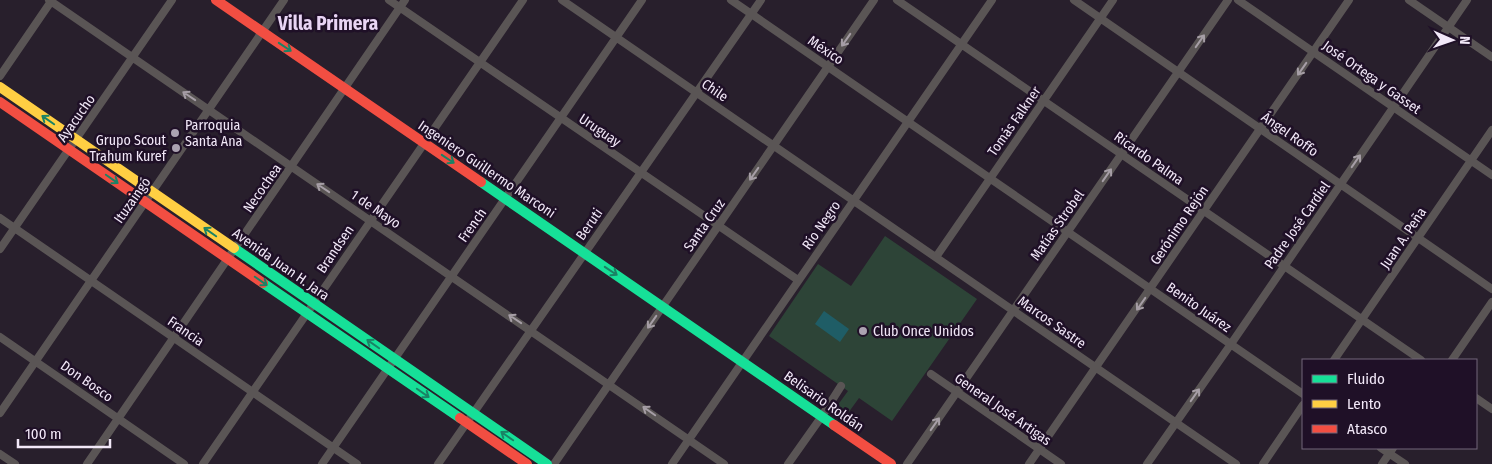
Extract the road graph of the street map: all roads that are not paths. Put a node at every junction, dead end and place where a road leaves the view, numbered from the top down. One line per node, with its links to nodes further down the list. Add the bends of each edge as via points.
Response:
1 (51, 0): 30 (street, 1 de Mayo); 35 (street)
2 (172, 0): 30 (street, Ayacucho)
3 (216, 0): 26 (main road, Ingeniero Guillermo Marconi)
4 (284, 0): 26 (street, Ituzaingó)
5 (389, 0): 22 (street, Uruguay)
6 (406, 0): 22 (street, Necochea)
7 (523, 0): 32 (street, Brandsen)
8 (562, 0): 27 (street, Chile)
9 (642, 0): 27 (street, French)
10 (731, 0): 23 (street, México)
11 (761, 0): 23 (street, Beruti)
12 (874, 0): 33 (street, Santa Cruz, one-way to 33)
13 (897, 0): 28 (street, Ricardo Palma)
14 (992, 0): 28 (street, Río Negro)
15 (1074, 0): 24 (street, Ángel Roffo)
16 (1113, 0): 24 (street, Tomás Falkner)
17 (1228, 0): 34 (street, Matías Strobel, one-way to 17)
18 (1238, 0): 29 (street, José Ortega y Gasset)
19 (1349, 0): 29 (street, Gerónimo Rejón)
20 (1409, 0): 25 (street)
21 (1467, 0): 25 (street, Padre José Cardiel)
22 (400, 8): 32 (street, Uruguay); 37 (street, Necochea)
23 (752, 14): 33 (street, México); 38 (street, Beruti)
24 (1100, 18): 34 (street, Ángel Roffo); 39 (street, Tomás Falkner)
25 (1448, 27): 31 (street); 41 (street, Padre José Cardiel)
26 (262, 32): 37 (main road, Ingeniero Guillermo Marconi, one-way to 37); 42 (street, Ituzaingó)
27 (616, 37): 38 (street, Chile); 43 (street, French)
28 (961, 44): 39 (street, Ricardo Palma); 44 (street, Río Negro)
29 (1314, 52): 41 (street, José Ortega y Gasset); 45 (street, Gerónimo Rejón, one-way to 45)
30 (132, 57): 42 (street, 1 de Mayo, one-way to 30); 47 (street, Ayacucho)
31 (1492, 57)
32 (480, 62): 43 (street, Uruguay); 48 (street, Brandsen)
33 (828, 66): 44 (street, México); 49 (street, Santa Cruz)
34 (1178, 72): 45 (street, Ángel Roffo); 51 (street, Matías Strobel)
35 (0, 76)
36 (0, 87): 47 (main road, Avenida Juan H. Jara, one-way to 36)
37 (346, 89): 48 (main road, Ingeniero Guillermo Marconi); 53 (street, Necochea)
38 (696, 92): 49 (street, Chile); 54 (street, Beruti)
39 (1044, 100): 51 (street, Ricardo Palma); 56 (street, Tomás Falkner)
40 (0, 102): 50 (main road, Avenida Juan H. Jara)
41 (1393, 107): 52 (street, José Ortega y Gasset); 57 (street, Padre José Cardiel, one-way to 41)
42 (210, 110): 53 (street, 1 de Mayo); 58 (street, Ituzaingó)
43 (561, 118): 54 (street, Uruguay); 59 (street, French)
44 (907, 121): 56 (street, Benito Juárez); 60 (street, Río Negro)
45 (1260, 129): 57 (street, Ángel Roffo); 62 (street, Gerónimo Rejón)
46 (1492, 130): 52 (street, Juan A. Peña)
47 (76, 140): 50 (street, Ayacucho); 58 (main road, Avenida Juan H. Jara)
48 (424, 143): 59 (main road, Ingeniero Guillermo Marconi, one-way to 59); 64 (street, Brandsen)
49 (774, 145): 60 (street, Chile); 65 (street, Santa Cruz, one-way to 65)
50 (69, 149): 61 (main road, Avenida Juan H. Jara, one-way to 61); 66 (street, Ayacucho)
51 (1122, 154): 62 (street, Ricardo Palma); 67 (street, Matías Strobel, one-way to 51)
52 (1471, 160): 55 (street, José Ortega y Gasset); 68 (street, Juan A. Peña)
53 (292, 166): 64 (street, 1 de Mayo, one-way to 53); 70 (street, Necochea)
54 (640, 172): 65 (street, Uruguay); 71 (street, Beruti)
55 (1492, 175)
56 (990, 178): 67 (street, Benito Juárez); 72 (street, Tomás Falkner)
57 (1340, 184): 68 (street, Ángel Roffo); 74 (street, Padre José Cardiel)
58 (152, 192): 61 (street, Ituzaingó); 70 (main road, Avenida Juan H. Jara, one-way to 58)
59 (505, 198): 71 (main road, Ingeniero Guillermo Marconi); 75 (street, French)
60 (853, 200): 72 (street, Marcos Sastre); 76 (street, Río Negro)
61 (146, 202): 73 (main road, Avenida Juan H. Jara); 77 (street, Ituzaingó)
62 (1204, 211): 74 (street, Ricardo Palma); 78 (street, Gerónimo Rejón)
63 (0, 218): 66 (street, Francia)
64 (370, 220): 75 (street, 1 de Mayo); 81 (street, Brandsen)
65 (718, 226): 76 (street, Uruguay); 82 (street, Santa Cruz)
66 (15, 228): 69 (street, Ayacucho); 77 (street, Francia)
67 (1068, 232): 78 (street, Benito Juárez); 83 (street, Matías Strobel)
68 (1418, 238): 79 (street, Ángel Roffo); 85 (street, Juan A. Peña)
69 (0, 249)
70 (235, 249): 73 (street, Necochea); 81 (main road, Avenida Juan H. Jara)
71 (584, 252): 82 (main road, Ingeniero Guillermo Marconi, one-way to 82); 86 (street, Beruti)
72 (936, 256): 83 (street, Marcos Sastre)
73 (228, 259): 84 (main road, Avenida Juan H. Jara, one-way to 84); 88 (street, Necochea)
74 (1284, 266): 85 (street, Ricardo Palma); 89 (street, Padre José Cardiel)
75 (451, 276): 86 (street, 1 de Mayo, one-way to 75); 90 (street, French)
76 (798, 280): 94 (street, Río Negro)
77 (91, 281): 88 (street, Francia); 95 (street, Ituzaingó)
78 (1151, 289): 89 (street, Benito Juárez); 97 (street, Gerónimo Rejón, one-way to 97)
79 (1492, 289)
80 (1492, 302): 93 (street)
81 (314, 303): 84 (street, Brandsen); 90 (main road, Avenida Juan H. Jara, one-way to 81)
82 (663, 306): 94 (main road, Ingeniero Guillermo Marconi); 99 (street, Santa Cruz, one-way to 99)
83 (1013, 311): 97 (street, Marcos Sastre); 102 (street, Matías Strobel)
84 (307, 313): 96 (main road, Avenida Juan H. Jara); 101 (street, Brandsen)
85 (1362, 319): 91 (street, Juan A. Peña); 92 (street, Ricardo Palma)
86 (531, 330): 99 (street, 1 de Mayo); 107 (street, Beruti)
87 (0, 336): 95 (street, Don Bosco)
88 (174, 338): 101 (street, Francia); 110 (street, Necochea)
89 (1231, 344): 103 (street, Benito Juárez); 111 (street, Padre José Cardiel, one-way to 89)
90 (394, 359): 96 (street, French); 107 (main road, Avenida Juan H. Jara)
91 (1335, 359)
92 (1420, 359)
93 (1453, 359)
94 (743, 361): 109 (main road, Belisario Roldán); 113 (street, Río Negro)
95 (36, 362): 108 (street, Ituzaingó); 110 (street, Don Bosco)
96 (388, 368): 112 (main road, Avenida Juan H. Jara, one-way to 112); 114 (street, French)
97 (1096, 368): 111 (street, Marcos Sastre); 115 (street, Gerónimo Rejón)
98 (931, 374): 102 (street, General José Artigas)
99 (609, 384): 113 (street, 1 de Mayo, one-way to 99); 127 (street, Santa Cruz)
100 (841, 386): 109 (street)
101 (253, 392): 114 (street, Francia); 121 (street, Brandsen)
102 (957, 392): 115 (street, General José Artigas); 132 (street, Matías Strobel, one-way to 102)
103 (1302, 393)
104 (1477, 399): 106 (street)
105 (1302, 406): 137 (street)
106 (1492, 409)
107 (473, 413): 112 (street, Beruti); 126 (main road, Avenida Juan H. Jara, one-way to 107)
108 (0, 414)
109 (822, 416): 130 (street); 131 (main road, Belisario Roldán)
110 (118, 419): 119 (street, Necochea); 120 (street, Don Bosco)
111 (1175, 422): 135 (street, Padre José Cardiel); 136 (street, Marcos Sastre)
112 (467, 423): 124 (street, Beruti); 125 (main road, Avenida Juan H. Jara)
113 (689, 439): 128 (street, Río Negro); 129 (street, 1 de Mayo)
114 (333, 447): 122 (street, French); 123 (street, Francia)
115 (1039, 449): 133 (street, Gerónimo Rejón); 134 (street, General José Artigas)
116 (1391, 451): 138 (street); 139 (street)
117 (0, 454): 118 (street)
118 (15, 464)
119 (87, 464)
120 (184, 464)
121 (203, 464)
122 (322, 464)
123 (357, 464)
124 (438, 464)
125 (527, 464)
126 (547, 464)
127 (554, 464)
128 (672, 464)
129 (724, 464)
130 (788, 464)
131 (891, 464)
132 (907, 464)
133 (1029, 464)
134 (1061, 464)
135 (1147, 464)
136 (1236, 464)
137 (1263, 464)
138 (1382, 464)
139 (1405, 464)

